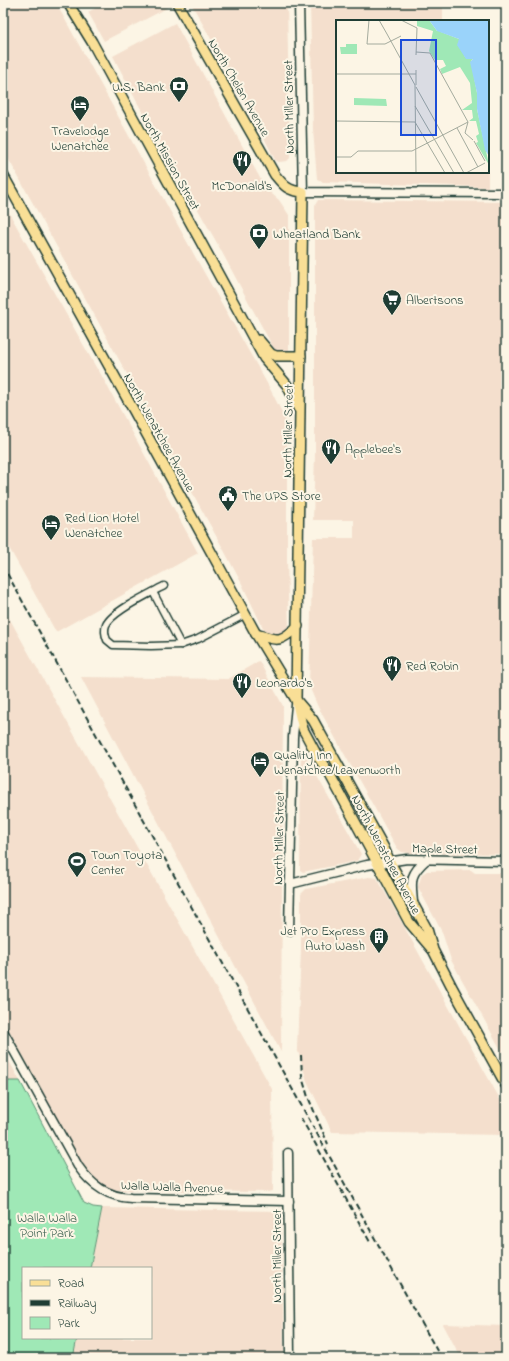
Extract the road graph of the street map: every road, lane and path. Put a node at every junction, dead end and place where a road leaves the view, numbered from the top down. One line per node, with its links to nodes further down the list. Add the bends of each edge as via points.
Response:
1 (68, 3): 7 (main road, North Mission Street, via 92,42)
2 (177, 3): 5 (main road, North Chelan Avenue, via 275,174 285,187 294,192)
3 (299, 3): 5 (street, North Miller Street)
4 (3, 175): 12 (main road, North Wenatchee Avenue)
5 (303, 192): 6 (street); 8 (main road, North Miller Street)
6 (506, 193)
7 (250, 332): 8 (main road, North Mission Street, via 271,354); 9 (main road, North Mission Street, via 264,358 287,385)
8 (301, 356): 9 (main road, North Miller Street)
9 (300, 413): 13 (main road, North Miller Street)
10 (164, 586): 11 (street)
11 (153, 592): 15 (street); 15 (street, via 108,621 106,640 113,645)
12 (246, 614): 14 (main road, North Wenatchee Avenue); 15 (street)
13 (298, 626): 14 (main road, via 279,640); 16 (main road, North Miller Street)
14 (256, 634): 16 (main road, North Wenatchee Avenue)
15 (181, 645)
16 (296, 700): 19 (main road, North Wenatchee Avenue, via 313,720); 20 (main road, North Wenatchee Avenue, via 303,729); 21 (street, North Miller Street, via 292,738)
17 (427, 859): 18 (street, Maple Street); 19 (street, Maple Street); 22 (street, via 417,868 412,878)
18 (506, 861)
19 (390, 862): 20 (street, Maple Street); 22 (main road, North Wenatchee Avenue)
20 (377, 864): 21 (street, Maple Street); 24 (main road, North Wenatchee Avenue, via 409,922)
21 (290, 884): 23 (street, North Miller Street)
22 (413, 903): 24 (main road, North Wenatchee Avenue, via 427,929)
23 (289, 931)
24 (433, 950): 26 (main road, North Wenatchee Avenue)
25 (3, 1031): 28 (street, Walla Walla Avenue, via 78,1166 88,1180 99,1189 116,1196 131,1198)
26 (506, 1085)
27 (288, 1153): 28 (street, North Miller Street)
28 (289, 1201): 29 (street, North Miller Street)
29 (290, 1358)

